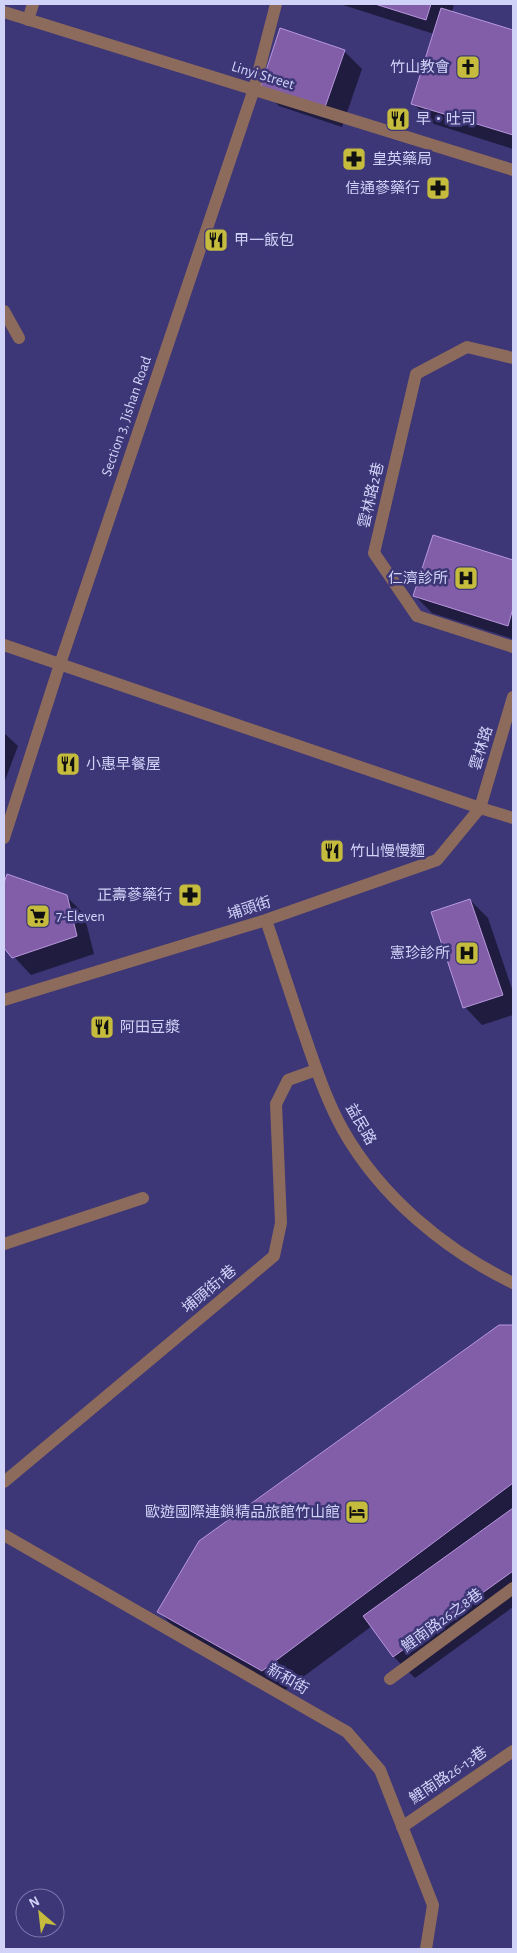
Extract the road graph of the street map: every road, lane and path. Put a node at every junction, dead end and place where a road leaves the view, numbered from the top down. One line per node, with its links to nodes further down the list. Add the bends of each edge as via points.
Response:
1 (33, 4): 4 (street)
2 (276, 4): 5 (street, Section 3, Jishan Road)
3 (4, 12): 4 (street, Linyi Street)
4 (28, 20): 5 (street, Linyi Street)
5 (254, 88): 6 (street, Linyi Street); 12 (street, Section 3, Jishan Road)
6 (513, 170)
7 (4, 311): 8 (street)
8 (19, 338)
9 (513, 358): 11 (street, 雲林路2巷, via 467,347 416,374 374,553 417,616)
10 (4, 645): 12 (street)
11 (513, 647)
12 (60, 664): 14 (street); 16 (street, Section 3, Jishan Road)
13 (513, 697): 14 (street, 雲林路)
14 (480, 808): 15 (street); 17 (street, 埔頭街, via 437,860)
15 (513, 818)
16 (4, 838)
17 (266, 920): 18 (street, 埔頭街); 19 (street, 益民路)
18 (4, 1000)
19 (316, 1070): 22 (street, 益民路, via 343,1130 388,1191 445,1242); 23 (street, 埔頭街1巷, via 288,1080 276,1104 282,1223 274,1256)
20 (143, 1198): 21 (street)
21 (4, 1244)
22 (513, 1283)
23 (4, 1482)
24 (4, 1535): 28 (street, 新和街, via 347,1732 380,1770)
25 (513, 1588): 26 (street, 鯉南路26之8巷)
26 (390, 1679)
27 (513, 1751): 28 (street, 鯉南路26-13巷)
28 (402, 1826): 29 (street, 新和街, via 433,1905)
29 (426, 1949)

